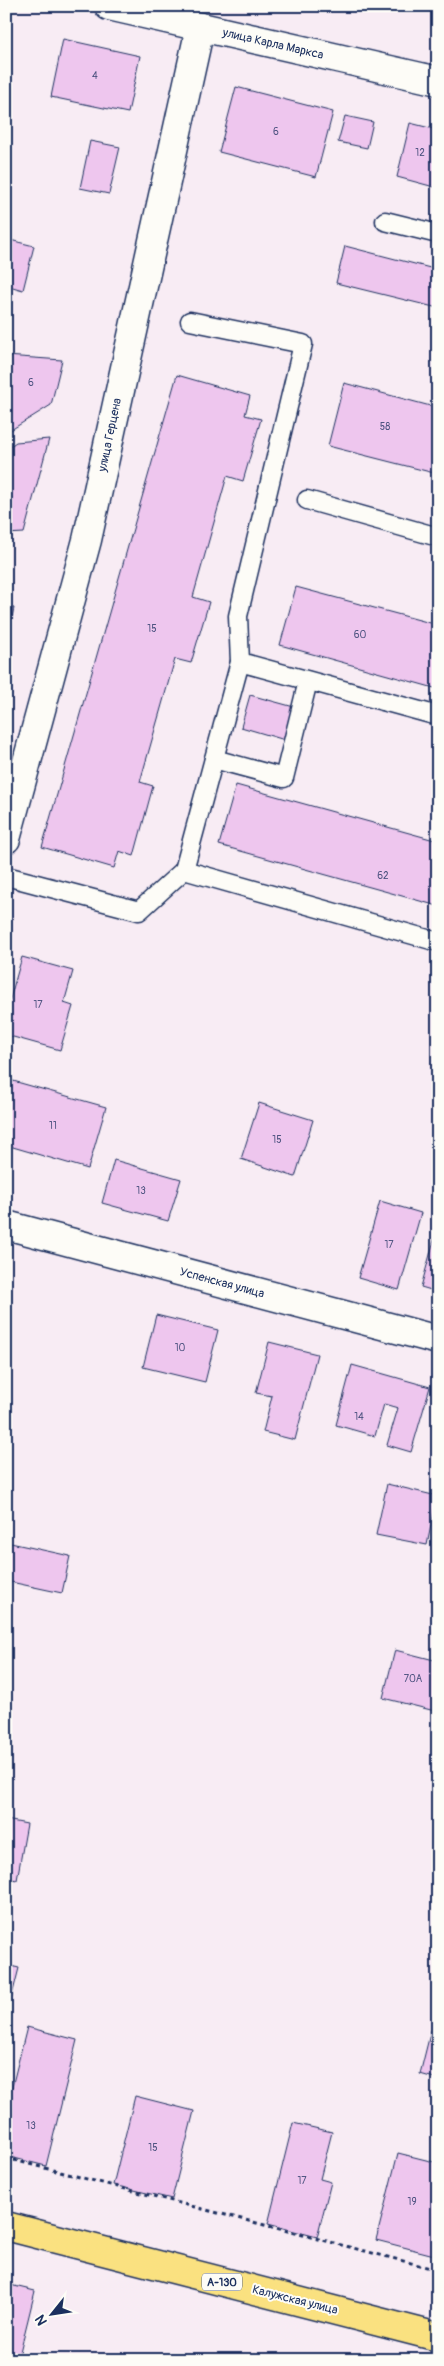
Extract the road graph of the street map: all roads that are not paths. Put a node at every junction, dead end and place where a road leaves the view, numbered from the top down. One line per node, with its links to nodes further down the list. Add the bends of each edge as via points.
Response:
1 (110, 6): 2 (street, улица Карла Маркса)
2 (164, 12): 3 (street, улица Карла Маркса)
3 (200, 28): 4 (street, улица Карла Маркса); 14 (street, улица Герцена, via 87,540)
4 (438, 81)
5 (385, 221): 6 (lane)
6 (438, 234)
7 (190, 321): 10 (lane, via 303,344 238,616)
8 (307, 500): 9 (lane)
9 (438, 537)
10 (240, 662): 11 (lane); 13 (lane)
11 (308, 681): 12 (lane); 13 (lane, via 284,778)
12 (438, 716)
13 (214, 759): 15 (lane)
14 (6, 839)
15 (184, 870): 16 (lane, via 138,911); 17 (lane)
16 (6, 876)
17 (438, 942)
18 (6, 1225): 19 (street, Успенская улица)
19 (438, 1340)
20 (6, 2226): 21 (main road, Калужская улица / А-130)
21 (438, 2337)

